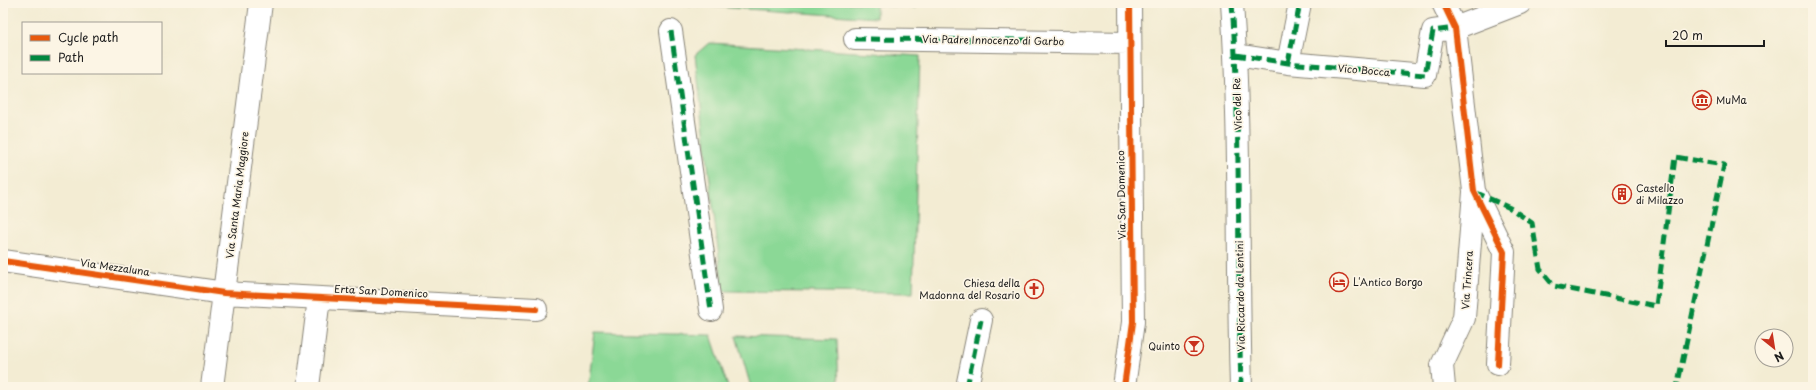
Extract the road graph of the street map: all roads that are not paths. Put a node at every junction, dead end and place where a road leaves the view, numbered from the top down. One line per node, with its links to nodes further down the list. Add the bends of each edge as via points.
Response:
1 (261, 3): 16 (street, Via Santa Maria Maggiore)
2 (1130, 3): 10 (street, Via San Domenico)
3 (1232, 3): 11 (street, Vico del Re)
4 (1300, 3): 12 (street)
5 (1442, 3): 7 (street)
6 (1520, 3): 7 (street)
7 (1455, 28): 12 (street, Vico Bocca, via 1433,31 1425,75); 13 (street)
8 (671, 31): 19 (street)
9 (856, 39): 10 (street, Via Padre Innocenzo di Garbo)
10 (1130, 43): 25 (street, Via San Domenico, via 1133,322)
11 (1236, 55): 12 (street, Vico Bocca); 14 (street, Vico del Re)
12 (1288, 63)
13 (1474, 191): 21 (street, via 1504,252); 27 (street, Via Trincera, via 1464,318 1442,365)
14 (1239, 205): 26 (street, Via Riccardo da Lentini)
15 (3, 261): 16 (street, Via Mezzaluna)
16 (224, 293): 17 (street, Erta San Domenico); 22 (street, Via Santa Maria Maggiore)
17 (319, 298): 18 (street, Erta San Domenico); 23 (street)
18 (536, 309)
19 (711, 310)
20 (981, 320): 24 (street)
21 (1498, 364)
22 (212, 387)
23 (308, 387)
24 (967, 387)
25 (1124, 387)
26 (1241, 387)
27 (1444, 387)

